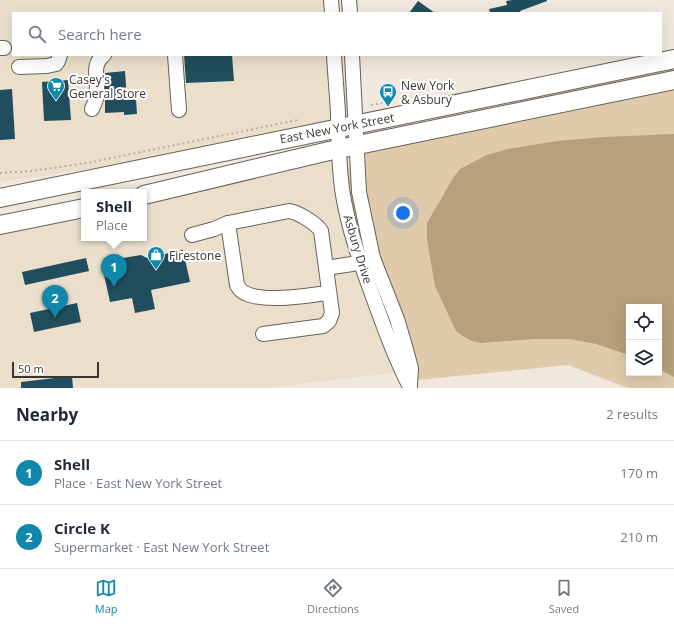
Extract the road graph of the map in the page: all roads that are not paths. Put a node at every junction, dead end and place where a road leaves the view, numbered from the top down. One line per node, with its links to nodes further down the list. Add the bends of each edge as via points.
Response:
1 (331, 0): 3 (street)
2 (349, 0): 4 (street)
3 (332, 12)
4 (350, 12)
5 (60, 56): 11 (street, via 52,65)
6 (103, 56): 13 (street, via 96,65 97,96)
7 (175, 56): 14 (street)
8 (334, 56): 16 (street, Asbury Drive)
9 (352, 56): 15 (street, Asbury Drive)
10 (674, 59): 15 (main road, East New York Street)
11 (19, 67)
12 (674, 80): 17 (main road, East New York Street)
13 (92, 109)
14 (179, 110)
15 (356, 124): 16 (main road, East New York Street); 17 (street, Asbury Drive)
16 (338, 128): 18 (street, Asbury Drive); 20 (main road, East New York Street)
17 (357, 145): 18 (main road, East New York Street); 25 (street, Asbury Drive)
18 (338, 149): 19 (main road, East New York Street); 25 (street, Asbury Drive, via 349,227)
19 (147, 194)
20 (0, 198)
21 (81, 209): 23 (main road)
22 (228, 223): 24 (street); 26 (street, via 294,212 322,231); 27 (street, via 237,285 242,292 275,299)
23 (0, 225)
24 (192, 235)
25 (366, 260): 26 (street); 29 (street, Asbury Drive, via 397,319 411,368)
26 (326, 268): 27 (street)
27 (329, 293): 28 (street, via 332,313 329,321 323,326)
28 (263, 334)
29 (410, 387)

